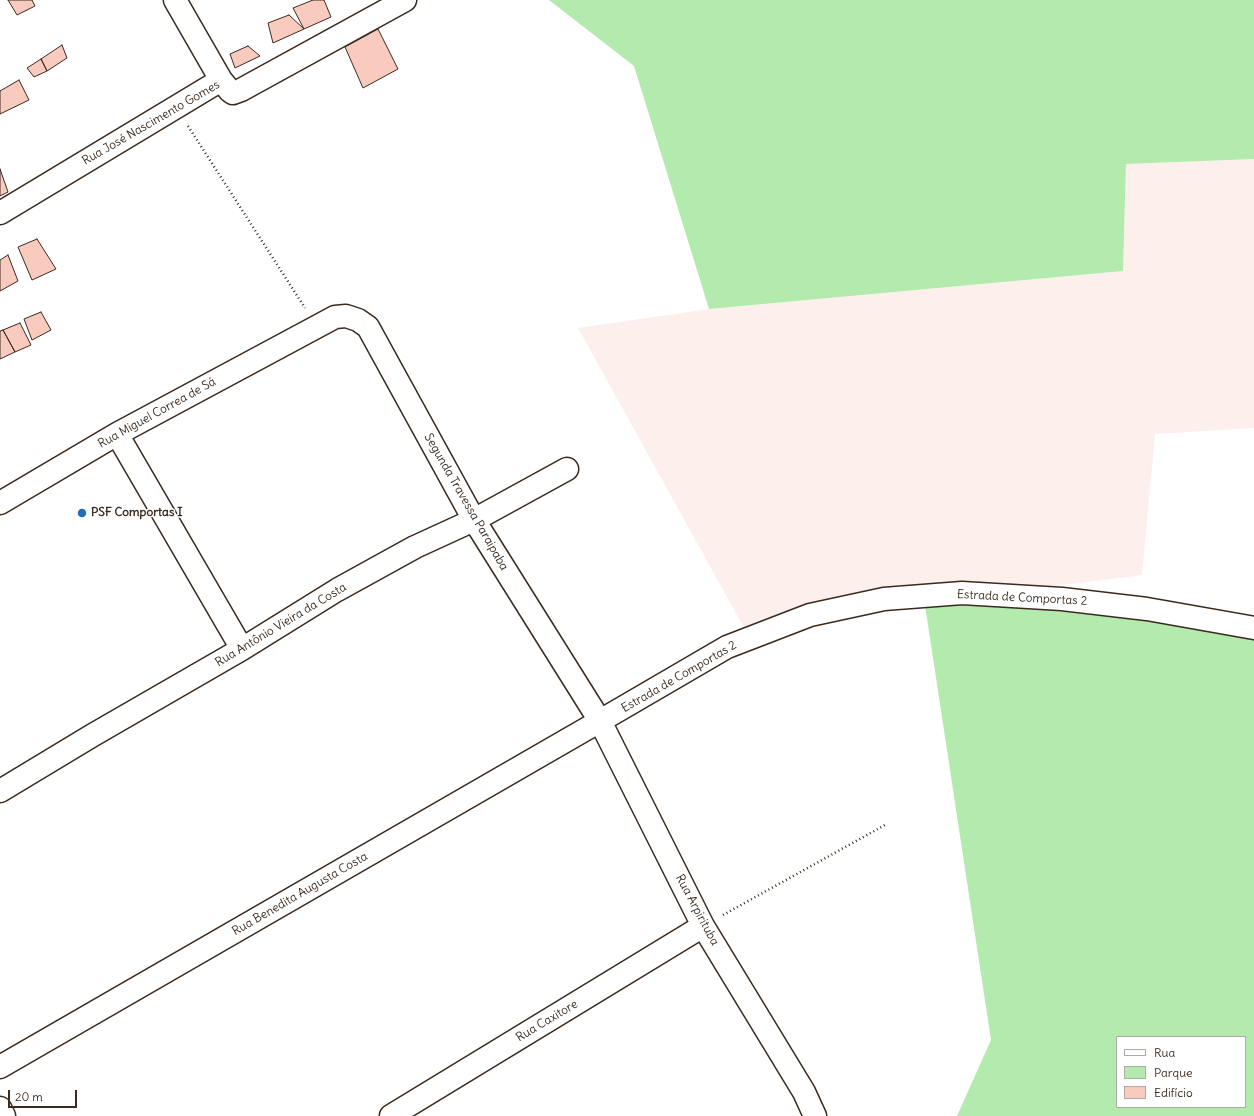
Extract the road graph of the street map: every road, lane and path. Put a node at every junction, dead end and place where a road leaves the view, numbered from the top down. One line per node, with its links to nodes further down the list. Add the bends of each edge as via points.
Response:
1 (175, 0): 3 (street)
2 (405, 0): 3 (street, Rua José Nascimento Gomes, via 237,92 230,91)
3 (221, 80): 4 (street, Rua José Nascimento Gomes)
4 (176, 107): 5 (street, Rua José Nascimento Gomes); 6 (path)
5 (0, 213)
6 (317, 326): 7 (street, Rua Miguel Correa de Sá); 10 (street, Segunda Travessa Paraipaba, via 335,317 346,316 368,327)
7 (117, 434): 9 (street, Rua Miguel Correa de Sá); 12 (street)
8 (567, 469): 10 (street, Rua Antônio Vieira da Costa)
9 (0, 503)
10 (474, 520): 12 (street, Rua Antônio Vieira da Costa, via 415,547 337,590); 13 (street, Segunda Travessa Paraipaba)
11 (1254, 628): 13 (street, Estrada de Comportas 2, via 1147,609 1062,599 962,593 884,600 810,615 727,647)
12 (242, 649): 14 (street, Rua Antônio Vieira da Costa)
13 (600, 722): 16 (street, Rua Arpirituba); 17 (street, Rua Benedita Augusta Costa)
14 (0, 791)
15 (885, 824): 16 (path)
16 (704, 926): 20 (street, Rua Caxitore); 21 (street, Rua Arpirituba)
17 (0, 1066)
18 (0, 1108): 19 (street)
19 (4, 1116)
20 (391, 1116)
21 (816, 1116)

